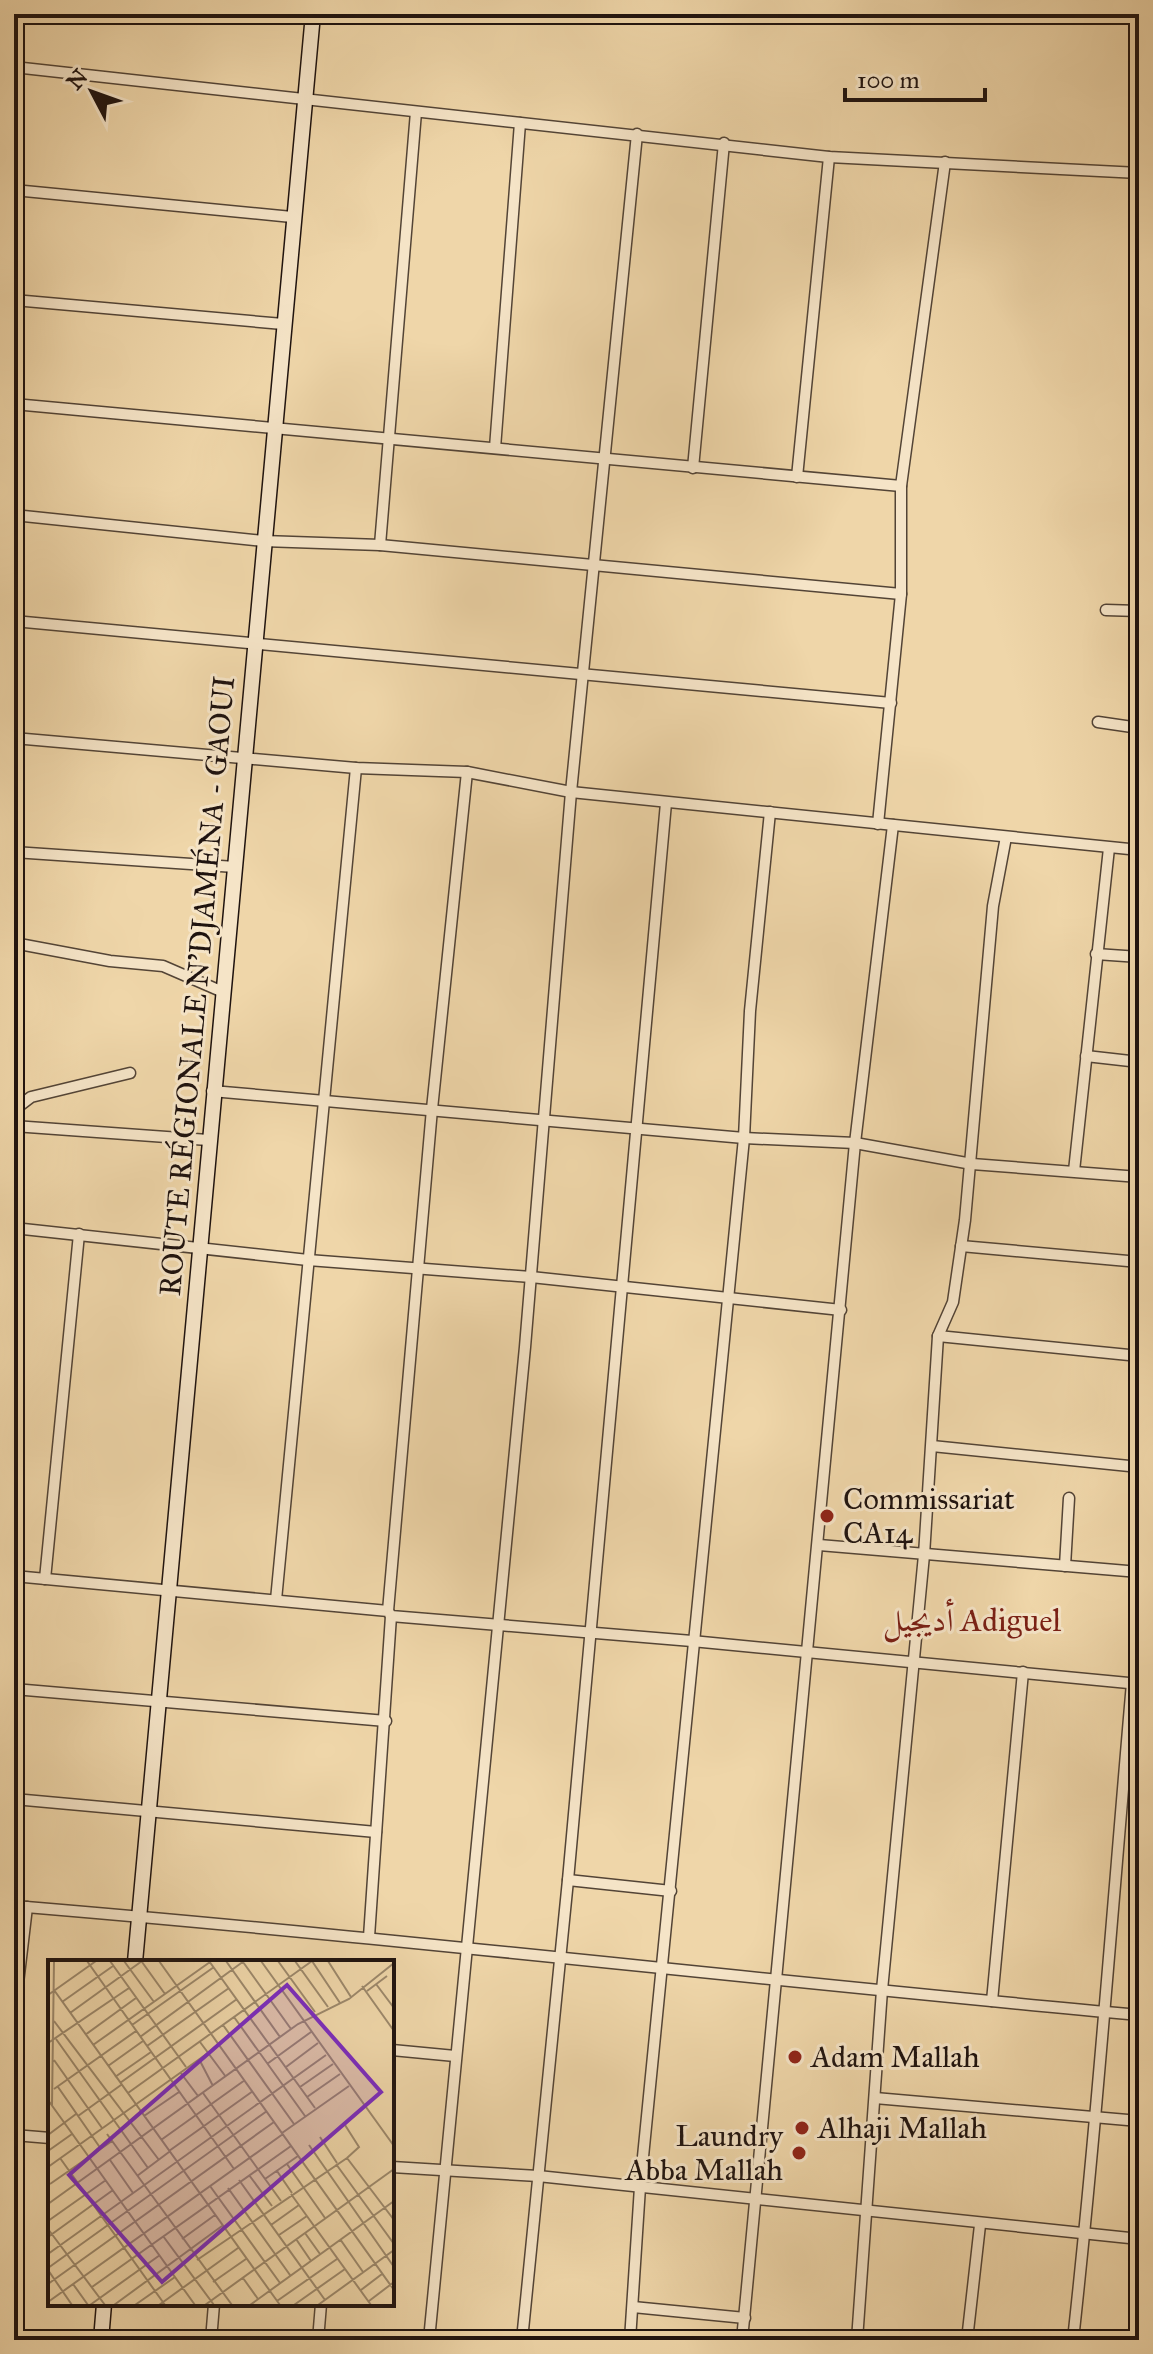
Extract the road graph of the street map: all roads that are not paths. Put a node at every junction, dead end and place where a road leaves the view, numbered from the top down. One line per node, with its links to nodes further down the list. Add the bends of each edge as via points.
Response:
1 (313, 14): 3 (street, ROUTE RÉGIONALE N'DJAMÉNA - GAOUI)
2 (14, 67): 3 (street)
3 (303, 100): 4 (street); 12 (street, ROUTE RÉGIONALE N'DJAMÉNA - GAOUI)
4 (416, 112): 5 (street); 17 (street)
5 (520, 123): 6 (street); 18 (street)
6 (637, 134): 7 (street); 19 (street)
7 (724, 143): 8 (street); 20 (street)
8 (829, 157): 9 (street); 21 (street)
9 (945, 162): 10 (street); 22 (street)
10 (1139, 173)
11 (14, 190): 12 (street)
12 (292, 217): 14 (street, ROUTE RÉGIONALE N'DJAMÉNA - GAOUI)
13 (14, 300): 14 (street)
14 (283, 324): 16 (street, ROUTE RÉGIONALE N'DJAMÉNA - GAOUI)
15 (14, 404): 16 (street)
16 (274, 427): 17 (street); 24 (street, ROUTE RÉGIONALE N'DJAMÉNA - GAOUI)
17 (388, 438): 18 (street); 25 (street)
18 (495, 448): 19 (street)
19 (603, 459): 20 (street); 26 (street)
20 (693, 468): 21 (street)
21 (797, 477): 22 (street)
22 (901, 486): 27 (street)
23 (14, 515): 24 (street)
24 (263, 541): 25 (street); 31 (street, ROUTE RÉGIONALE N'DJAMÉNA - GAOUI)
25 (380, 545): 26 (street)
26 (593, 567): 27 (street); 32 (street)
27 (901, 594): 33 (street)
28 (1106, 610): 29 (street)
29 (1139, 611)
30 (14, 621): 31 (street)
31 (254, 643): 32 (street); 37 (street, ROUTE RÉGIONALE N'DJAMÉNA - GAOUI)
32 (585, 673): 33 (street); 40 (street)
33 (891, 703): 43 (street)
34 (1098, 722): 35 (street)
35 (1139, 728)
36 (14, 738): 37 (street)
37 (244, 757): 38 (street); 49 (street, ROUTE RÉGIONALE N'DJAMÉNA - GAOUI)
38 (356, 768): 39 (street); 58 (street)
39 (467, 772): 40 (street); 59 (street)
40 (571, 792): 41 (street); 61 (street)
41 (666, 803): 42 (street); 63 (street)
42 (770, 812): 43 (street); 64 (street, via 750,1011)
43 (878, 824): 44 (street)
44 (893, 825): 45 (street); 66 (street)
45 (1006, 837): 46 (street); 67 (street, via 993,906)
46 (1109, 848): 47 (street); 51 (street)
47 (1139, 850)
48 (14, 852): 49 (street)
49 (235, 867): 53 (street, ROUTE RÉGIONALE N'DJAMÉNA - GAOUI)
50 (14, 943): 53 (street, via 163,966)
51 (1096, 954): 52 (street); 54 (street)
52 (1139, 957)
53 (223, 992): 57 (street, ROUTE RÉGIONALE N'DJAMÉNA - GAOUI)
54 (1086, 1056): 55 (street); 68 (street)
55 (1139, 1062)
56 (130, 1073): 60 (street, via 31,1097)
57 (212, 1091): 58 (street); 65 (street, ROUTE RÉGIONALE N'DJAMÉNA - GAOUI)
58 (322, 1102): 59 (street); 74 (street)
59 (432, 1109): 61 (street); 76 (street)
60 (14, 1110)
61 (545, 1121): 63 (street); 77 (street)
62 (14, 1126): 65 (street)
63 (634, 1127): 64 (street); 78 (street)
64 (744, 1138): 66 (street); 79 (street)
65 (208, 1140): 72 (street, ROUTE RÉGIONALE N'DJAMÉNA - GAOUI)
66 (855, 1143): 67 (street); 80 (street)
67 (972, 1164): 68 (street); 73 (street)
68 (1074, 1171): 69 (street)
69 (1139, 1177)
70 (14, 1228): 71 (street)
71 (79, 1234): 72 (street); 91 (street)
72 (199, 1246): 74 (street); 92 (street, ROUTE RÉGIONALE N'DJAMÉNA - GAOUI)
73 (961, 1246): 75 (street); 81 (street, via 953,1302)
74 (308, 1260): 76 (street); 93 (street)
75 (1139, 1262)
76 (418, 1269): 77 (street); 94 (street)
77 (531, 1277): 78 (street); 95 (street)
78 (620, 1287): 79 (street); 96 (street)
79 (728, 1297): 80 (street); 97 (street)
80 (841, 1310): 86 (street)
81 (938, 1336): 82 (street); 83 (street)
82 (1139, 1356)
83 (932, 1446): 84 (street); 87 (street)
84 (1139, 1467)
85 (1069, 1498): 88 (street)
86 (819, 1545): 87 (street); 98 (street)
87 (924, 1555): 88 (street); 99 (street)
88 (1065, 1566): 89 (street)
89 (1139, 1572)
90 (14, 1576): 91 (street)
91 (45, 1579): 92 (street)
92 (169, 1590): 93 (street); 103 (street, ROUTE RÉGIONALE N'DJAMÉNA - GAOUI)
93 (276, 1600): 94 (street)
94 (390, 1614): 95 (street); 104 (street)
95 (497, 1624): 96 (street); 114 (street)
96 (588, 1631): 97 (street); 108 (street)
97 (692, 1641): 98 (street); 109 (street)
98 (806, 1653): 99 (street); 118 (street)
99 (911, 1661): 100 (street); 119 (street)
100 (1023, 1672): 101 (street); 120 (street)
101 (1136, 1684): 121 (street)
102 (14, 1689): 103 (street)
103 (158, 1703): 104 (street); 106 (street, ROUTE RÉGIONALE N'DJAMÉNA - GAOUI)
104 (386, 1721): 107 (street)
105 (14, 1799): 106 (street)
106 (147, 1810): 107 (street); 112 (street, ROUTE RÉGIONALE N'DJAMÉNA - GAOUI)
107 (376, 1832): 113 (street)
108 (568, 1880): 109 (street); 115 (street)
109 (671, 1891): 117 (street)
110 (14, 1906): 111 (street)
111 (27, 1907): 112 (street); 122 (street)
112 (139, 1917): 113 (street); 116 (street, ROUTE RÉGIONALE N'DJAMÉNA - GAOUI)
113 (369, 1937): 114 (street)
114 (466, 1946): 115 (street); 125 (street)
115 (558, 1956): 117 (street); 133 (street)
116 (135, 1960)
117 (664, 1971): 118 (street); 134 (street)
118 (778, 1980): 119 (street); 135 (street)
119 (882, 1990): 120 (street); 126 (street)
120 (992, 2001): 121 (street)
121 (1103, 2012): 123 (street); 127 (street)
122 (14, 2015)
123 (1139, 2015)
124 (394, 2050): 125 (street)
125 (455, 2056): 132 (street)
126 (875, 2098): 127 (street); 136 (street)
127 (1098, 2118): 128 (street); 138 (street)
128 (1139, 2121)
129 (14, 2135): 130 (street)
130 (48, 2138)
131 (394, 2167): 132 (street)
132 (445, 2170): 133 (street); 148 (street)
133 (538, 2176): 134 (street); 149 (street)
134 (640, 2187): 135 (street); 143 (street)
135 (756, 2200): 136 (street); 144 (street)
136 (868, 2213): 137 (street); 152 (street)
137 (980, 2225): 138 (street); 153 (street)
138 (1085, 2235): 139 (street); 154 (street)
139 (1139, 2239)
140 (104, 2306): 145 (street)
141 (214, 2306): 146 (street)
142 (321, 2306): 147 (street)
143 (633, 2307): 144 (street); 150 (street)
144 (745, 2318): 151 (street)
145 (101, 2340)
146 (211, 2340)
147 (318, 2340)
148 (429, 2340)
149 (522, 2340)
150 (630, 2340)
151 (742, 2340)
152 (857, 2340)
153 (967, 2340)
154 (1073, 2340)

